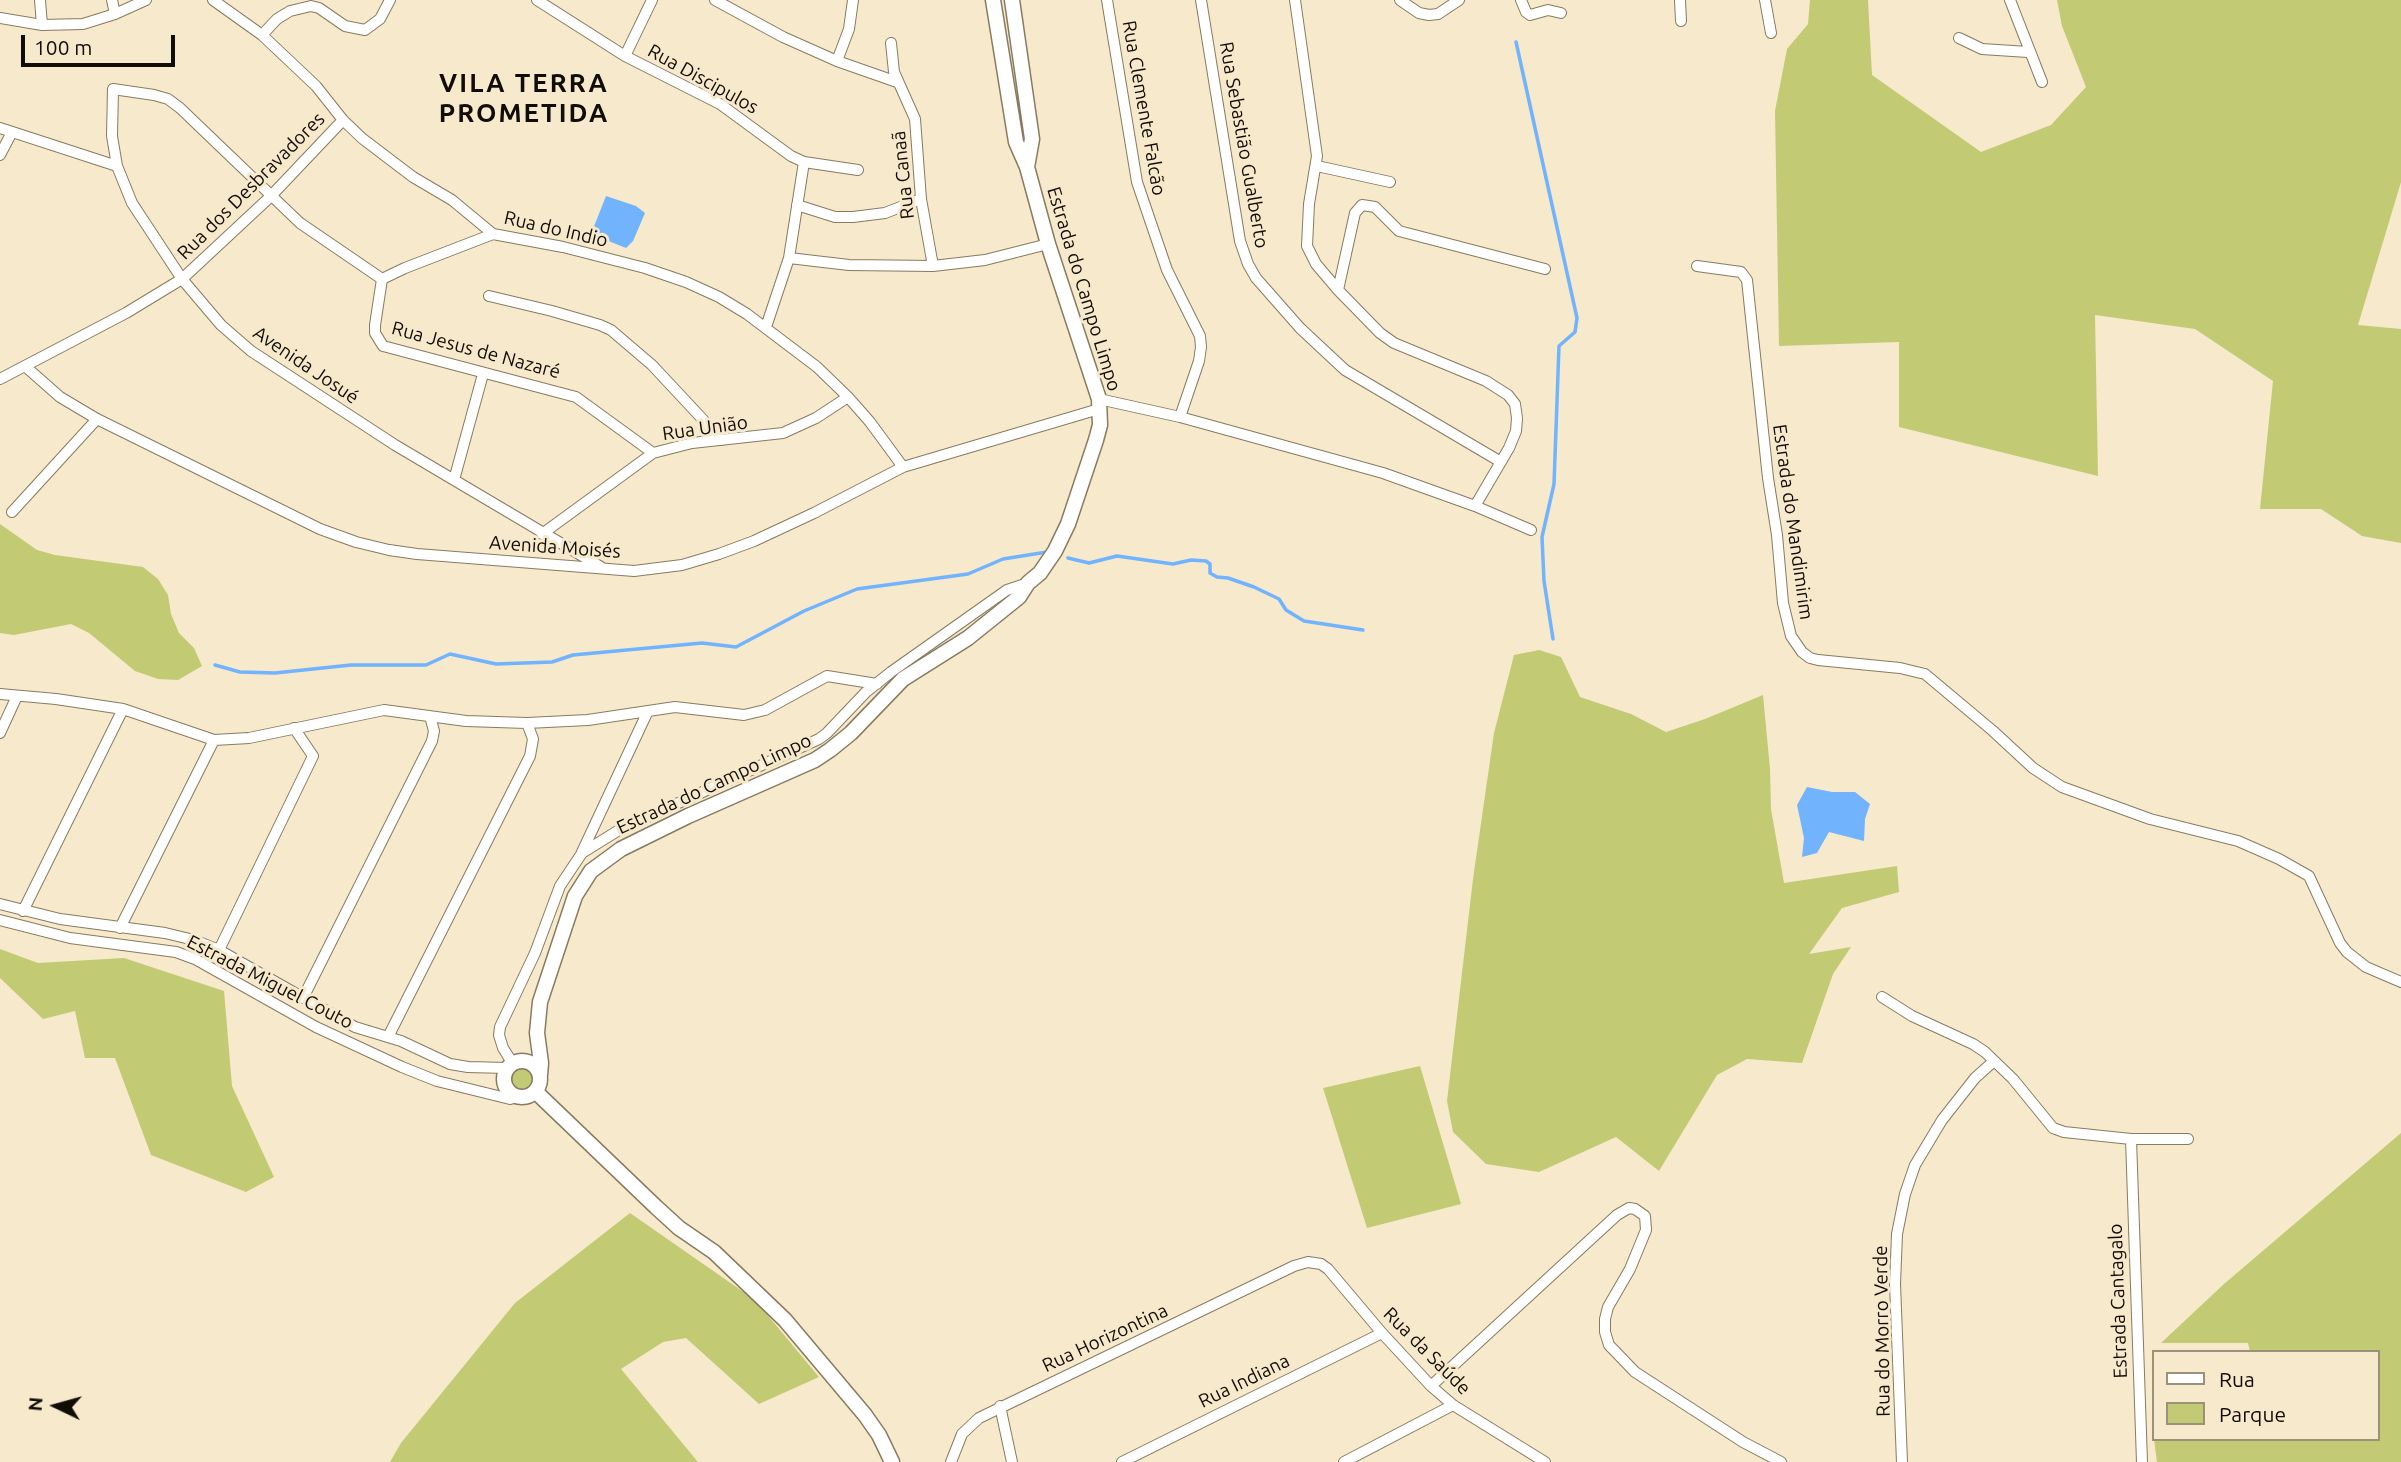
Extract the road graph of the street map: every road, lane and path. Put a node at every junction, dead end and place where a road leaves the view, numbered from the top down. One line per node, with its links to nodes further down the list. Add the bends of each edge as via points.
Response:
1 (40, 0): 26 (street)
2 (112, 0): 23 (street)
3 (146, 0): 23 (street)
4 (213, 0): 28 (street, Rua do Indio)
5 (390, 0): 21 (street, via 375,24 365,30 345,26)
6 (537, 0): 32 (street, Rua Discipulos)
7 (652, 0): 32 (street)
8 (715, 0): 33 (street)
9 (853, 0): 33 (street, via 849,29)
10 (993, 0): 43 (street, Estrada do Campo Limpo, via 1016,142)
11 (1012, 0): 43 (street, Estrada do Campo Limpo, via 1032,139)
12 (1107, 0): 65 (street, Rua Clemente Falcão, via 1137,182 1167,270 1200,335 1199,361)
13 (1201, 0): 69 (street, Rua Sebastião Gualberto, via 1240,241 1256,278 1345,370)
14 (1295, 0): 42 (street)
15 (1400, 0): 16 (street, via 1429,15 1447,10)
16 (1459, 0)
17 (1521, 0): 22 (street, via 1530,15 1548,10)
18 (1680, 0): 25 (street)
19 (1765, 0): 27 (street)
20 (2010, 0): 31 (street)
21 (319, 4): 28 (street, via 290,11)
22 (1561, 13)
23 (115, 14): 26 (street, via 83,24)
24 (0, 18): 26 (street)
25 (1681, 20)
26 (42, 25)
27 (1771, 33)
28 (262, 35): 36 (street, Rua do Indio, via 316,86)
29 (1959, 38): 31 (street, via 1982,49)
30 (891, 43): 34 (street, Rua Canaã)
31 (2028, 52): 35 (street)
32 (625, 56): 40 (street, Rua Discipulos, via 720,104)
33 (836, 61): 34 (street)
34 (897, 82): 47 (street, Rua Canaã, via 915,119)
35 (2042, 82)
36 (343, 120): 46 (street, Rua dos Desbravadores); 49 (street, Rua do Indio, via 399,167 452,200)
37 (0, 128): 38 (street)
38 (12, 132): 39 (street); 41 (street)
39 (0, 155)
40 (804, 162): 44 (street, Rua Discipulos); 48 (street)
41 (117, 166): 46 (street, Avenida Josué, via 113,89 154,94 190,115); 55 (street, Avenida Josué, via 132,203)
42 (1317, 166): 45 (street); 57 (street, via 1307,246)
43 (1027, 167): 50 (street, Estrada do Campo Limpo)
44 (858, 170)
45 (1390, 182)
46 (270, 197): 55 (street, Rua dos Desbravadores); 56 (street)
47 (921, 199): 48 (street, via 885,213 853,217 835,217); 52 (street, Rua Canaã)
48 (797, 205): 51 (street)
49 (493, 234): 56 (street); 59 (street, Rua do Indio, via 596,255 676,278 719,297)
50 (1048, 244): 52 (street, via 985,260); 64 (street, Estrada do Campo Limpo)
51 (789, 258): 52 (street, via 849,265); 59 (street)
52 (933, 266)
53 (1697, 266): 96 (street, Estrada do Mandimirim, via 1741,272 1747,279 1783,603 1791,636 1802,652 1810,659 1925,674 2033,768 2062,787 2137,815 2238,841 2279,859 2309,876 2347,952 2366,967)
54 (1545, 269): 57 (street, via 1399,231 1376,207 1362,205 1354,213)
55 (182, 279): 60 (street, Rua dos Desbravadores); 71 (street, Avenida Josué, via 221,325 251,351)
56 (382, 279): 61 (street, Rua Jesus de Nazaré, via 374,325 383,346)
57 (1338, 290): 69 (street, via 1394,343 1486,381 1508,395 1515,404 1516,431)
58 (489, 296): 67 (street, via 611,330 652,365)
59 (766, 327): 63 (street, Rua do Indio)
60 (26, 367): 62 (street, Rua dos Desbravadores); 66 (street, Avenida Moisés, via 61,397)
61 (483, 374): 68 (street, Rua Jesus de Nazaré, via 576,397); 71 (street)
62 (0, 379)
63 (848, 397): 67 (street, Rua União, via 783,433); 70 (street, Rua do Indio)
64 (1099, 404): 65 (street); 70 (street, Avenida Moisés); 77 (street, Estrada do Campo Limpo, via 1100,425 1068,524 1055,551)
65 (1180, 417): 72 (street, via 1383,473)
66 (97, 419): 73 (street); 76 (street, Avenida Moisés, via 320,529 356,542 417,554)
67 (722, 440): 68 (street, Rua União)
68 (653, 453): 75 (street, Rua União)
69 (1501, 462): 72 (street)
70 (903, 467): 76 (street, Avenida Moisés, via 814,513 719,554 656,570)
71 (454, 480): 75 (street, Avenida Josué)
72 (1475, 506): 74 (street)
73 (12, 512)
74 (1531, 530)
75 (542, 534): 76 (street, Avenida Josué)
76 (604, 569)
77 (1028, 583): 78 (street, via 1007,590); 102 (street, Estrada do Campo Limpo, via 998,615 903,679 851,733 815,760 621,849 591,871 575,896 540,1002)
78 (877, 684): 82 (street, via 827,676 765,710 744,715 681,707); 88 (street, via 819,739 619,830)
79 (0, 694): 80 (street)
80 (17, 696): 81 (street); 86 (street)
81 (123, 709): 87 (street); 90 (street)
82 (648, 711): 84 (street); 88 (street)
83 (430, 716): 84 (street); 85 (street, via 384,710); 98 (street, via 432,741)
84 (527, 723): 99 (street, via 533,740 530,756)
85 (294, 728): 87 (street); 95 (street, via 313,756)
86 (0, 733)
87 (214, 740): 93 (street)
88 (582, 853): 101 (street, via 560,886 500,1027)
89 (0, 904): 90 (street)
90 (23, 911): 92 (street)
91 (0, 920): 94 (street, Estrada Miguel Couto)
92 (74, 922): 93 (street); 94 (street)
93 (120, 929): 95 (street, via 182,936)
94 (70, 937): 104 (street, Estrada Miguel Couto, via 176,952 402,1067 437,1081)
95 (219, 950): 98 (street)
96 (2401, 982)
97 (1882, 997): 100 (street)
98 (303, 998): 99 (street, via 355,1027)
99 (388, 1037): 101 (street, via 450,1064)
100 (1994, 1060): 105 (street, via 2053,1128); 119 (street, Rua do Morro Verde, via 1942,1120 1915,1165 1905,1195 1895,1284)
101 (510, 1066): 102 (street, via 528,1062); 104 (street, via 504,1076 506,1088)
102 (540, 1075): 103 (street)
103 (536, 1092): 104 (street); 112 (street, via 656,1208 715,1252 785,1320 865,1415)
104 (517, 1097)
105 (2131, 1139): 106 (street); 120 (street, Estrada Cantagalo)
106 (2188, 1139)
107 (1294, 1266): 108 (street, Rua da Saúde, via 1315,1262 1328,1269); 111 (street, Rua Horizontina)
108 (1382, 1333): 109 (street, Rua da Saúde); 115 (street, Rua Indiana)
109 (1431, 1386): 110 (street, Rua da Saúde); 118 (street, via 1617,1216 1634,1209 1645,1216 1646,1230 1608,1307 1605,1332 1609,1345 1635,1372)
110 (1453, 1405): 116 (street); 117 (street, Rua da Saúde)
111 (1000, 1406): 113 (street, Rua Horizontina, via 962,1434); 114 (street)
112 (892, 1462)
113 (951, 1462)
114 (1012, 1462)
115 (1122, 1462)
116 (1344, 1462)
117 (1545, 1462)
118 (1781, 1462)
119 (1902, 1462)
120 (2143, 1462)

